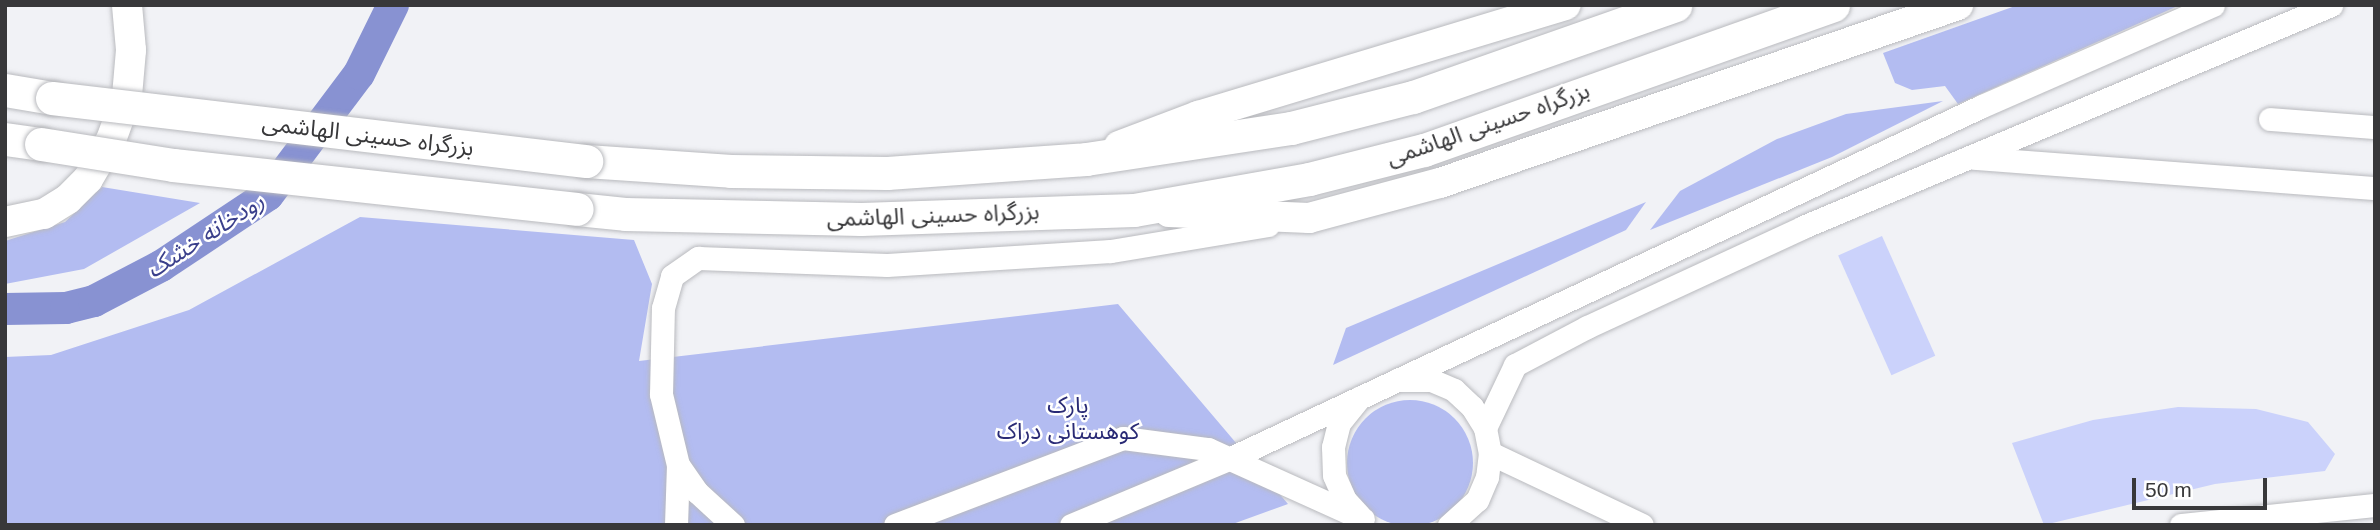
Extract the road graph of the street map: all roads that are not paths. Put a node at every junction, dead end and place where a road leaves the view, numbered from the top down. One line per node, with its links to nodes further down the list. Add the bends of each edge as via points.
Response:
1 (127, 5): 17 (main road, via 131,50 127,96 111,140 88,179 68,199 44,214)
2 (1566, 5): 13 (main road, via 1198,116)
3 (1675, 5): 13 (highway, بزرگراه حسینی الهاشمی, via 1413,97 1291,128)
4 (1833, 5): 15 (highway, بزرگراه حسینی الهاشمی, via 1424,150 1310,179)
5 (1958, 5): 16 (main road, via 1440,183)
6 (2213, 5): 18 (street, via 1982,106)
7 (2331, 5): 12 (street)
8 (5, 90): 13 (highway, بزرگراه حسینی الهاشمی, bridge, via 586,161 731,171 887,173)
9 (2270, 119): 10 (street)
10 (2375, 127)
11 (5, 139): 15 (highway, بزرگراه حسینی الهاشمی, bridge, via 173,165 577,209 861,219)
12 (1969, 158): 14 (street); 19 (street, via 1803,227)
13 (1086, 159)
14 (2375, 188)
15 (1134, 210): 16 (main road)
16 (1309, 218): 24 (street, via 1085,253 887,265 698,258 672,276 663,308 661,394)
17 (5, 222)
18 (1573, 296): 19 (street); 20 (street)
19 (1587, 327): 21 (street, via 1515,365)
20 (1380, 384): 21 (street, via 1406,378 1431,380 1463,398); 23 (street); 26 (street, via 1357,400 1339,423 1333,447 1334,475 1345,500)
21 (1485, 428): 22 (street)
22 (1490, 453): 31 (street, via 1487,478 1477,500); 32 (street)
23 (1231, 458): 26 (street); 29 (street, via 1179,443 1123,438); 30 (street)
24 (678, 465): 27 (street); 28 (street, via 697,492)
25 (2375, 505): 33 (street)
26 (1368, 522)
27 (676, 525)
28 (733, 525)
29 (895, 525)
30 (1072, 525)
31 (1449, 525)
32 (1642, 525)
33 (2181, 525)

